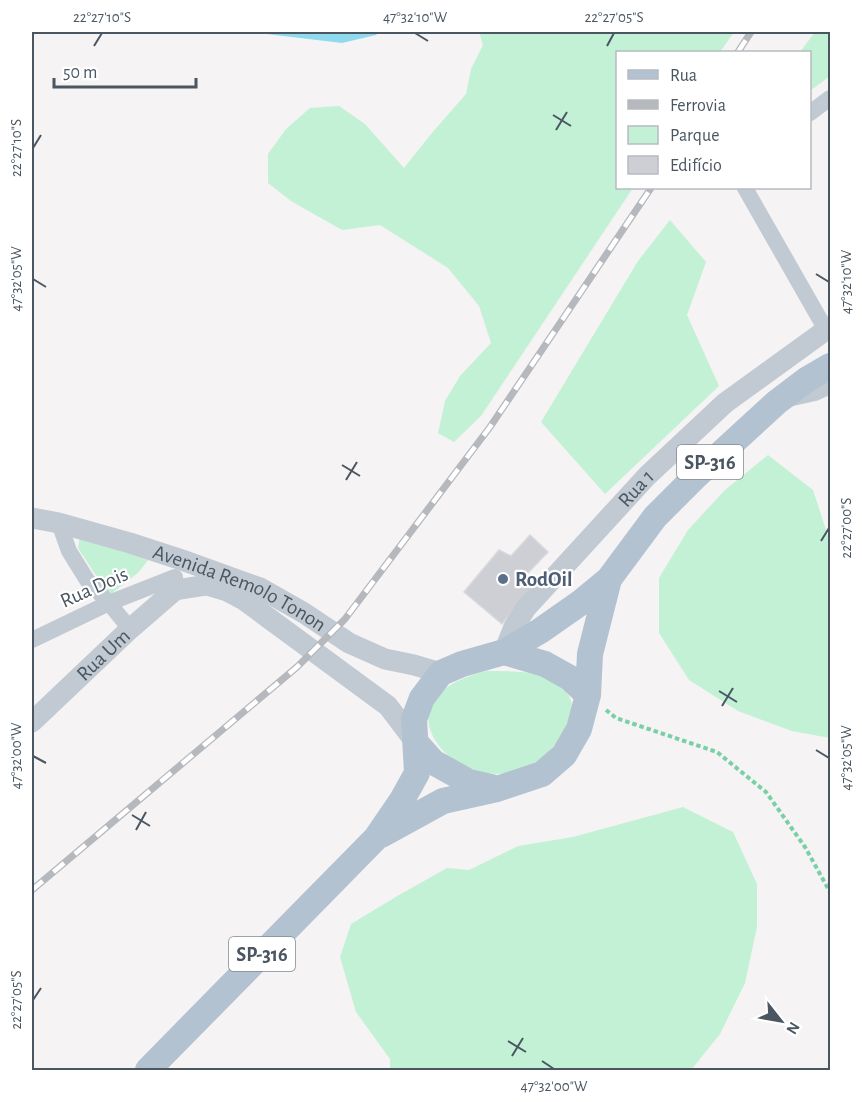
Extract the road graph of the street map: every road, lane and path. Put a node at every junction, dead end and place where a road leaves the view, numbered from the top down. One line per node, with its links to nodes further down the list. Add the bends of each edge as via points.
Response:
1 (831, 98): 2 (street)
2 (811, 112)
3 (746, 189): 4 (street)
4 (828, 328): 15 (street, Rua 1, via 725,403 647,476 526,608)
5 (831, 366): 7 (main road, SP-316)
6 (831, 386): 7 (street)
7 (777, 402): 11 (main road, SP-316, via 655,517)
8 (32, 518): 9 (street, Avenida Remolo Tonon)
9 (59, 523): 10 (street, Avenida Remolo Tonon, via 130,543); 12 (street, via 69,551 87,580)
10 (177, 576): 12 (street, Rua Dois); 13 (street, Rua Um); 16 (street, Avenida Remolo Tonon, via 260,588 349,643 386,659); 19 (street, Avenida Remolo Tonon, via 244,600 388,706)
11 (609, 579): 15 (main road, SP-316, via 540,631); 17 (main road, SP-316, via 591,654)
12 (109, 603): 13 (street); 14 (street, Rua Dois)
13 (130, 628): 18 (street, Rua Um)
14 (32, 640)
15 (504, 652): 16 (main road, SP-316); 17 (main road, via 545,664 570,678)
16 (441, 673): 19 (main road, SP-316, via 422,698 414,719)
17 (588, 695): 20 (main road, SP-316, via 579,729 564,755 542,774); 22 (path, via 616,718 717,752 765,792 805,847)
18 (32, 722)
19 (416, 743): 20 (main road, via 433,762 469,782); 21 (main road, SP-316, via 417,773)
20 (497, 789): 21 (main road, SP-316, via 442,801)
21 (376, 838): 23 (main road, SP-316)
22 (831, 892)
23 (148, 1071)

